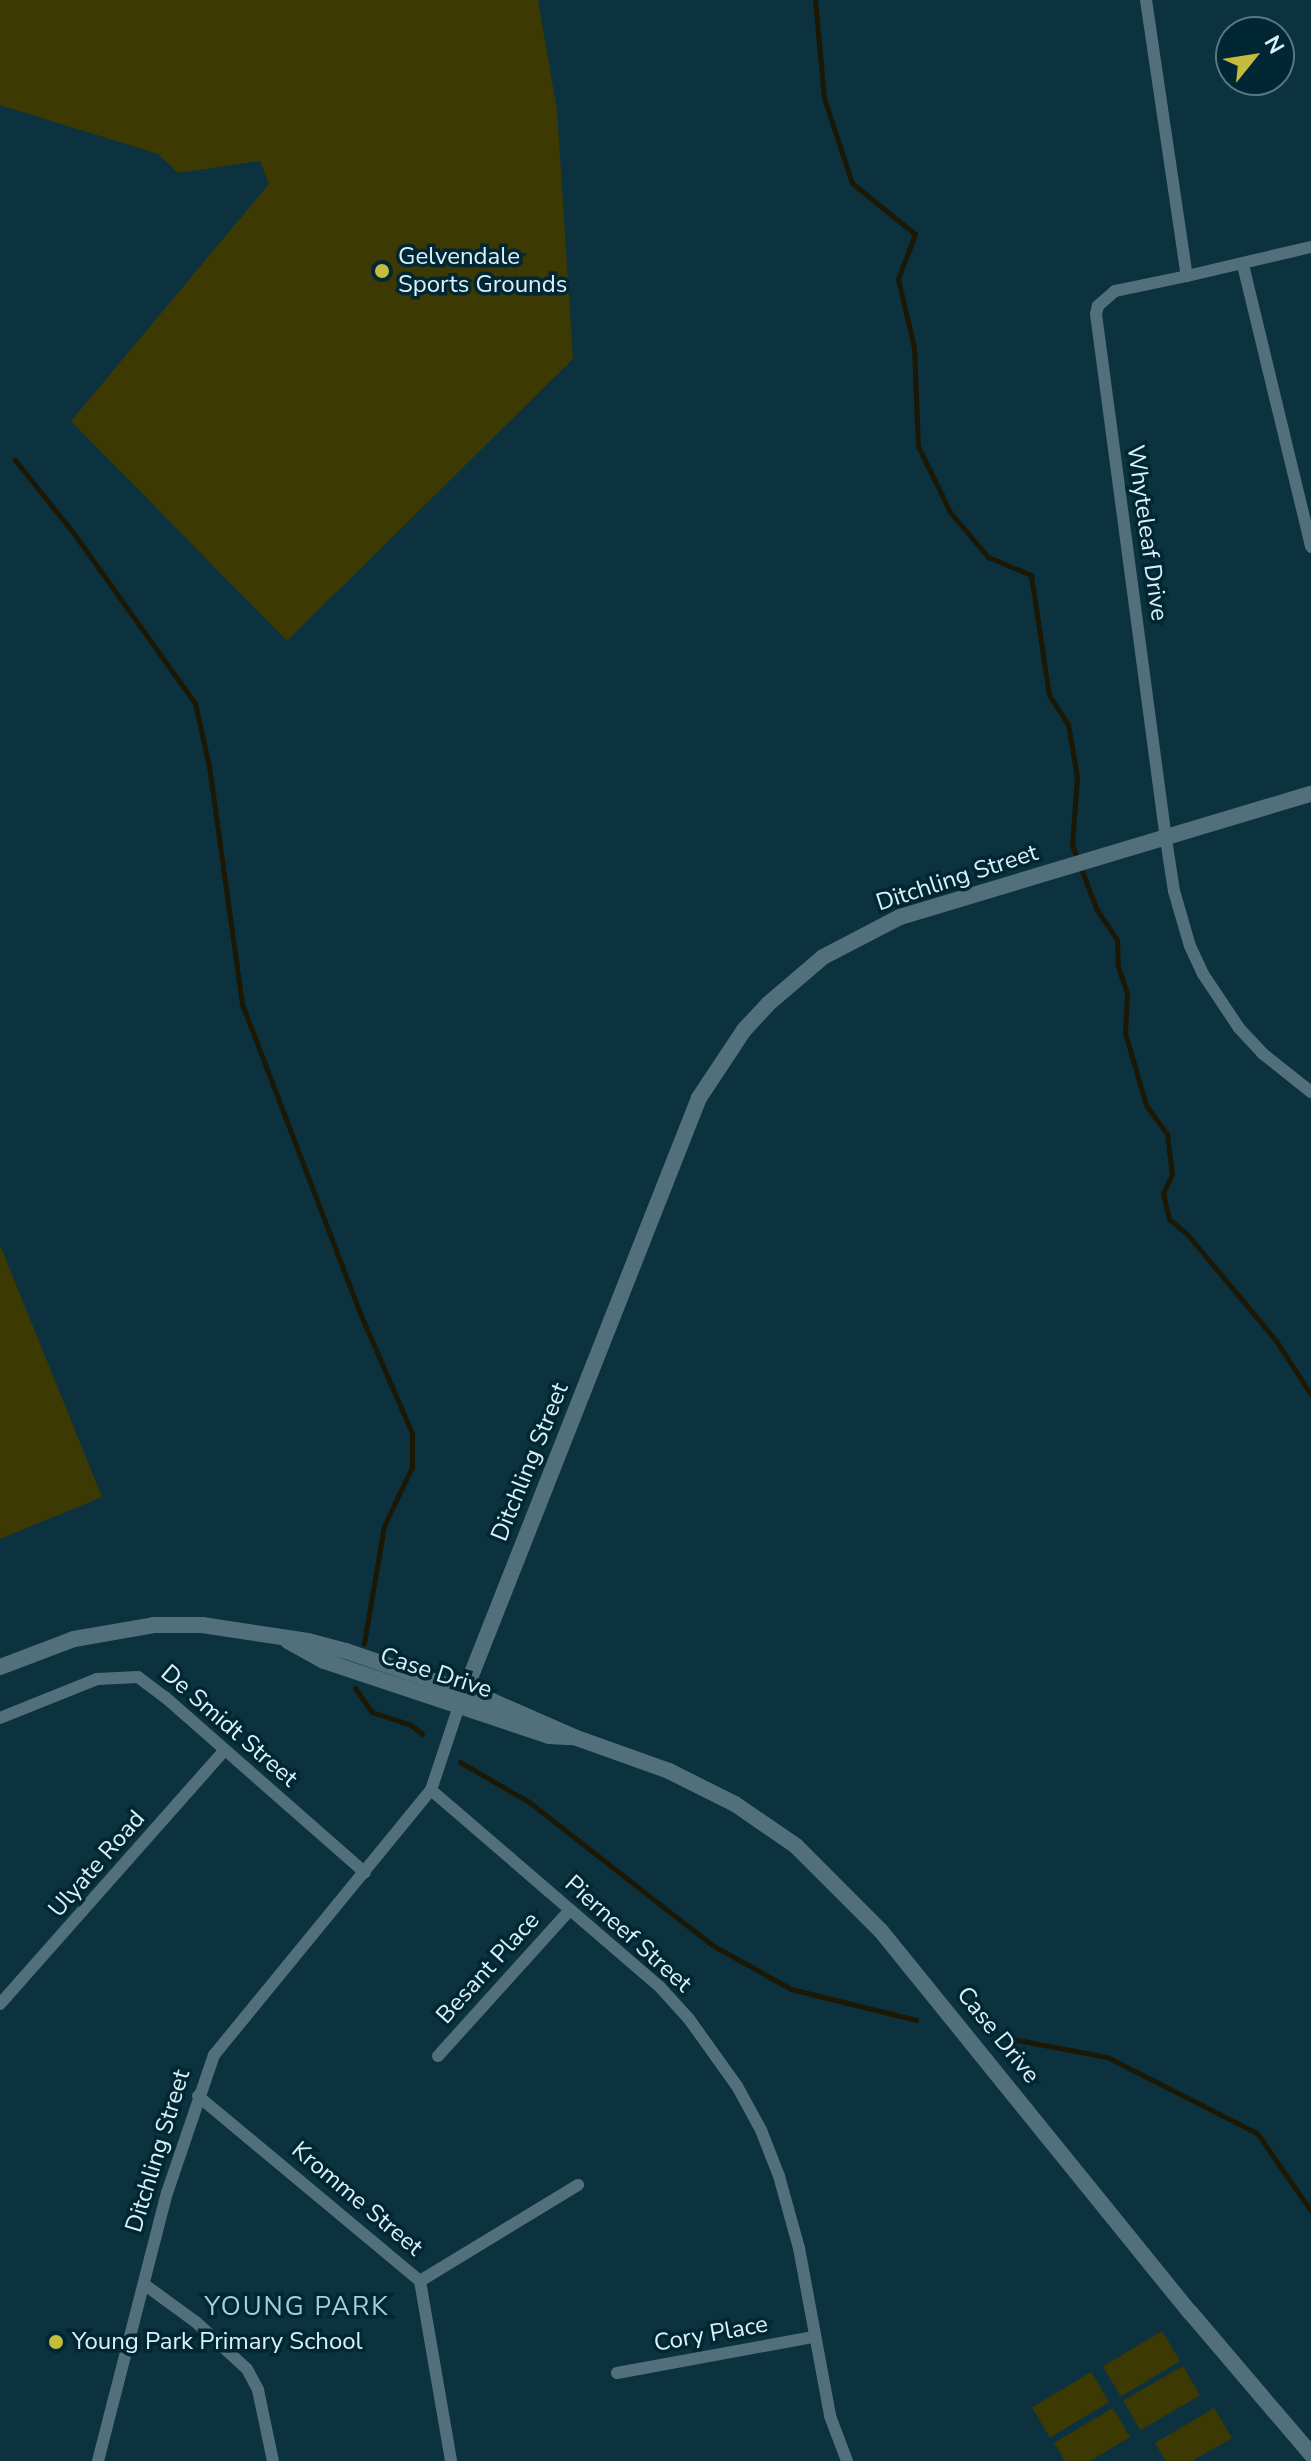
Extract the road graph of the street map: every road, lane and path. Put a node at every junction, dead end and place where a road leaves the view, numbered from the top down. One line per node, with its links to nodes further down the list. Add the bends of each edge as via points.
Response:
1 (1146, 0): 4 (street)
2 (1311, 247): 3 (street, Whyteleaf Drive)
3 (1243, 265): 4 (street, Whyteleaf Drive); 5 (street)
4 (1187, 276): 7 (street, Whyteleaf Drive, via 1115,291 1096,314)
5 (1311, 547)
6 (1311, 794): 7 (street, Ditchling Street)
7 (1166, 839): 8 (street, Whyteleaf Drive, via 1174,891 1203,974 1246,1036); 10 (street, Ditchling Street, via 923,909 865,934 797,976 744,1030 699,1098)
8 (1311, 1092)
9 (0, 1667): 10 (street, Case Drive, via 74,1639 154,1625 227,1628 346,1651)
10 (462, 1699): 13 (street, Ditchling Street); 24 (street, Case Drive, via 553,1725 669,1771 735,1804 796,1846 848,1894 921,1978)
11 (0, 1718): 12 (street, De Smidt Street, via 97,1679 138,1677)
12 (225, 1750): 14 (street, De Smidt Street); 16 (street, Ulyate Road)
13 (431, 1790): 14 (street, Ditchling Street); 15 (street, Pierneef Street)
14 (365, 1873): 18 (street, Ditchling Street, via 214,2055)
15 (570, 1910): 17 (street, Besant Place); 22 (street, Pierneef Street, via 660,1987 737,2086 779,2176 799,2248)
16 (0, 2004)
17 (438, 2056)
18 (198, 2096): 20 (street, Kromme Street); 21 (street, Ditchling Street)
19 (578, 2185): 20 (street)
20 (420, 2281): 27 (street, Kromme Street)
21 (145, 2285): 25 (street, Ditchling Street); 26 (street, via 247,2369 258,2390)
22 (814, 2337): 23 (street, Cory Place); 28 (street, Pierneef Street, via 834,2431)
23 (617, 2373)
24 (1311, 2454)
25 (98, 2461)
26 (273, 2461)
27 (451, 2461)
28 (847, 2461)

